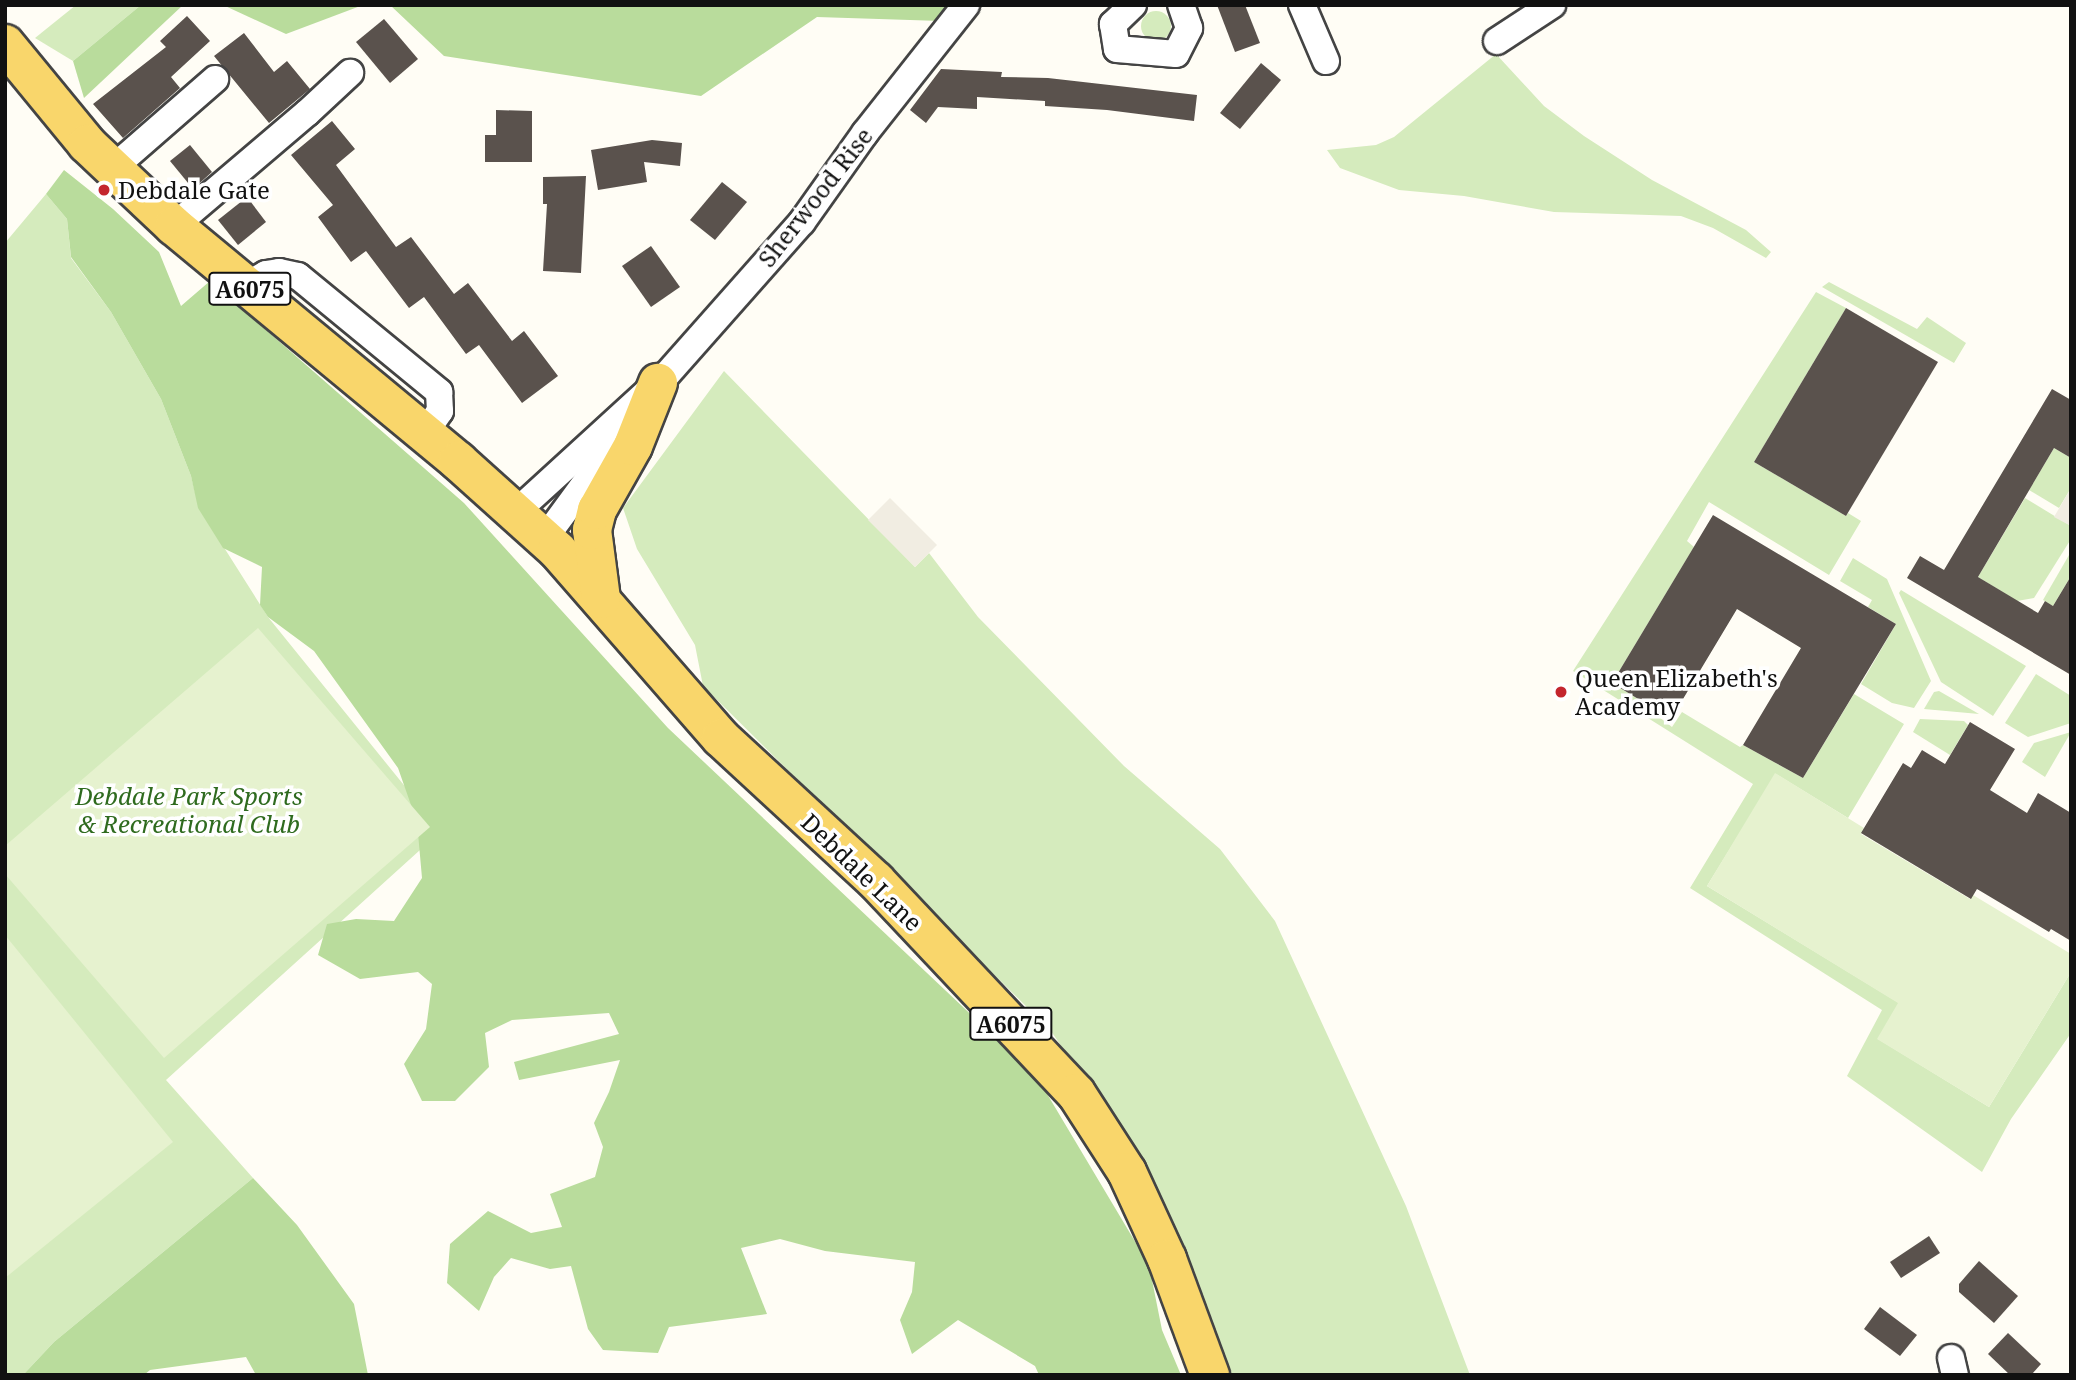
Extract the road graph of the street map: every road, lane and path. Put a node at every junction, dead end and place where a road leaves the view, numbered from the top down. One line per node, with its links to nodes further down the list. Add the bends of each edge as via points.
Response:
1 (966, 5): 13 (street, Sherwood Rise, via 865,132 802,222)
2 (1132, 5): 3 (street, via 1113,24 1117,49 1177,54 1189,28)
3 (1181, 5)
4 (1302, 5): 8 (street)
5 (1552, 5): 6 (street)
6 (1497, 41)
7 (5, 44): 11 (main road, Debdale Lane / A6075)
8 (1326, 61)
9 (350, 73): 12 (street)
10 (215, 79): 11 (street)
11 (111, 169): 12 (main road, Debdale Lane / A6075)
12 (174, 226): 14 (main road, Debdale Lane / A6075)
13 (657, 383): 14 (street, Sherwood Rise); 15 (street, Sherwood Rise); 16 (main road, via 633,446 597,510 592,530)
14 (516, 512): 15 (main road, Debdale Lane / A6075)
15 (545, 538): 16 (main road, Debdale Lane / A6075)
16 (601, 599): 17 (main road, Debdale Lane / A6075, via 721,738 876,881 1076,1093 1127,1172 1167,1259)
17 (1210, 1375)

